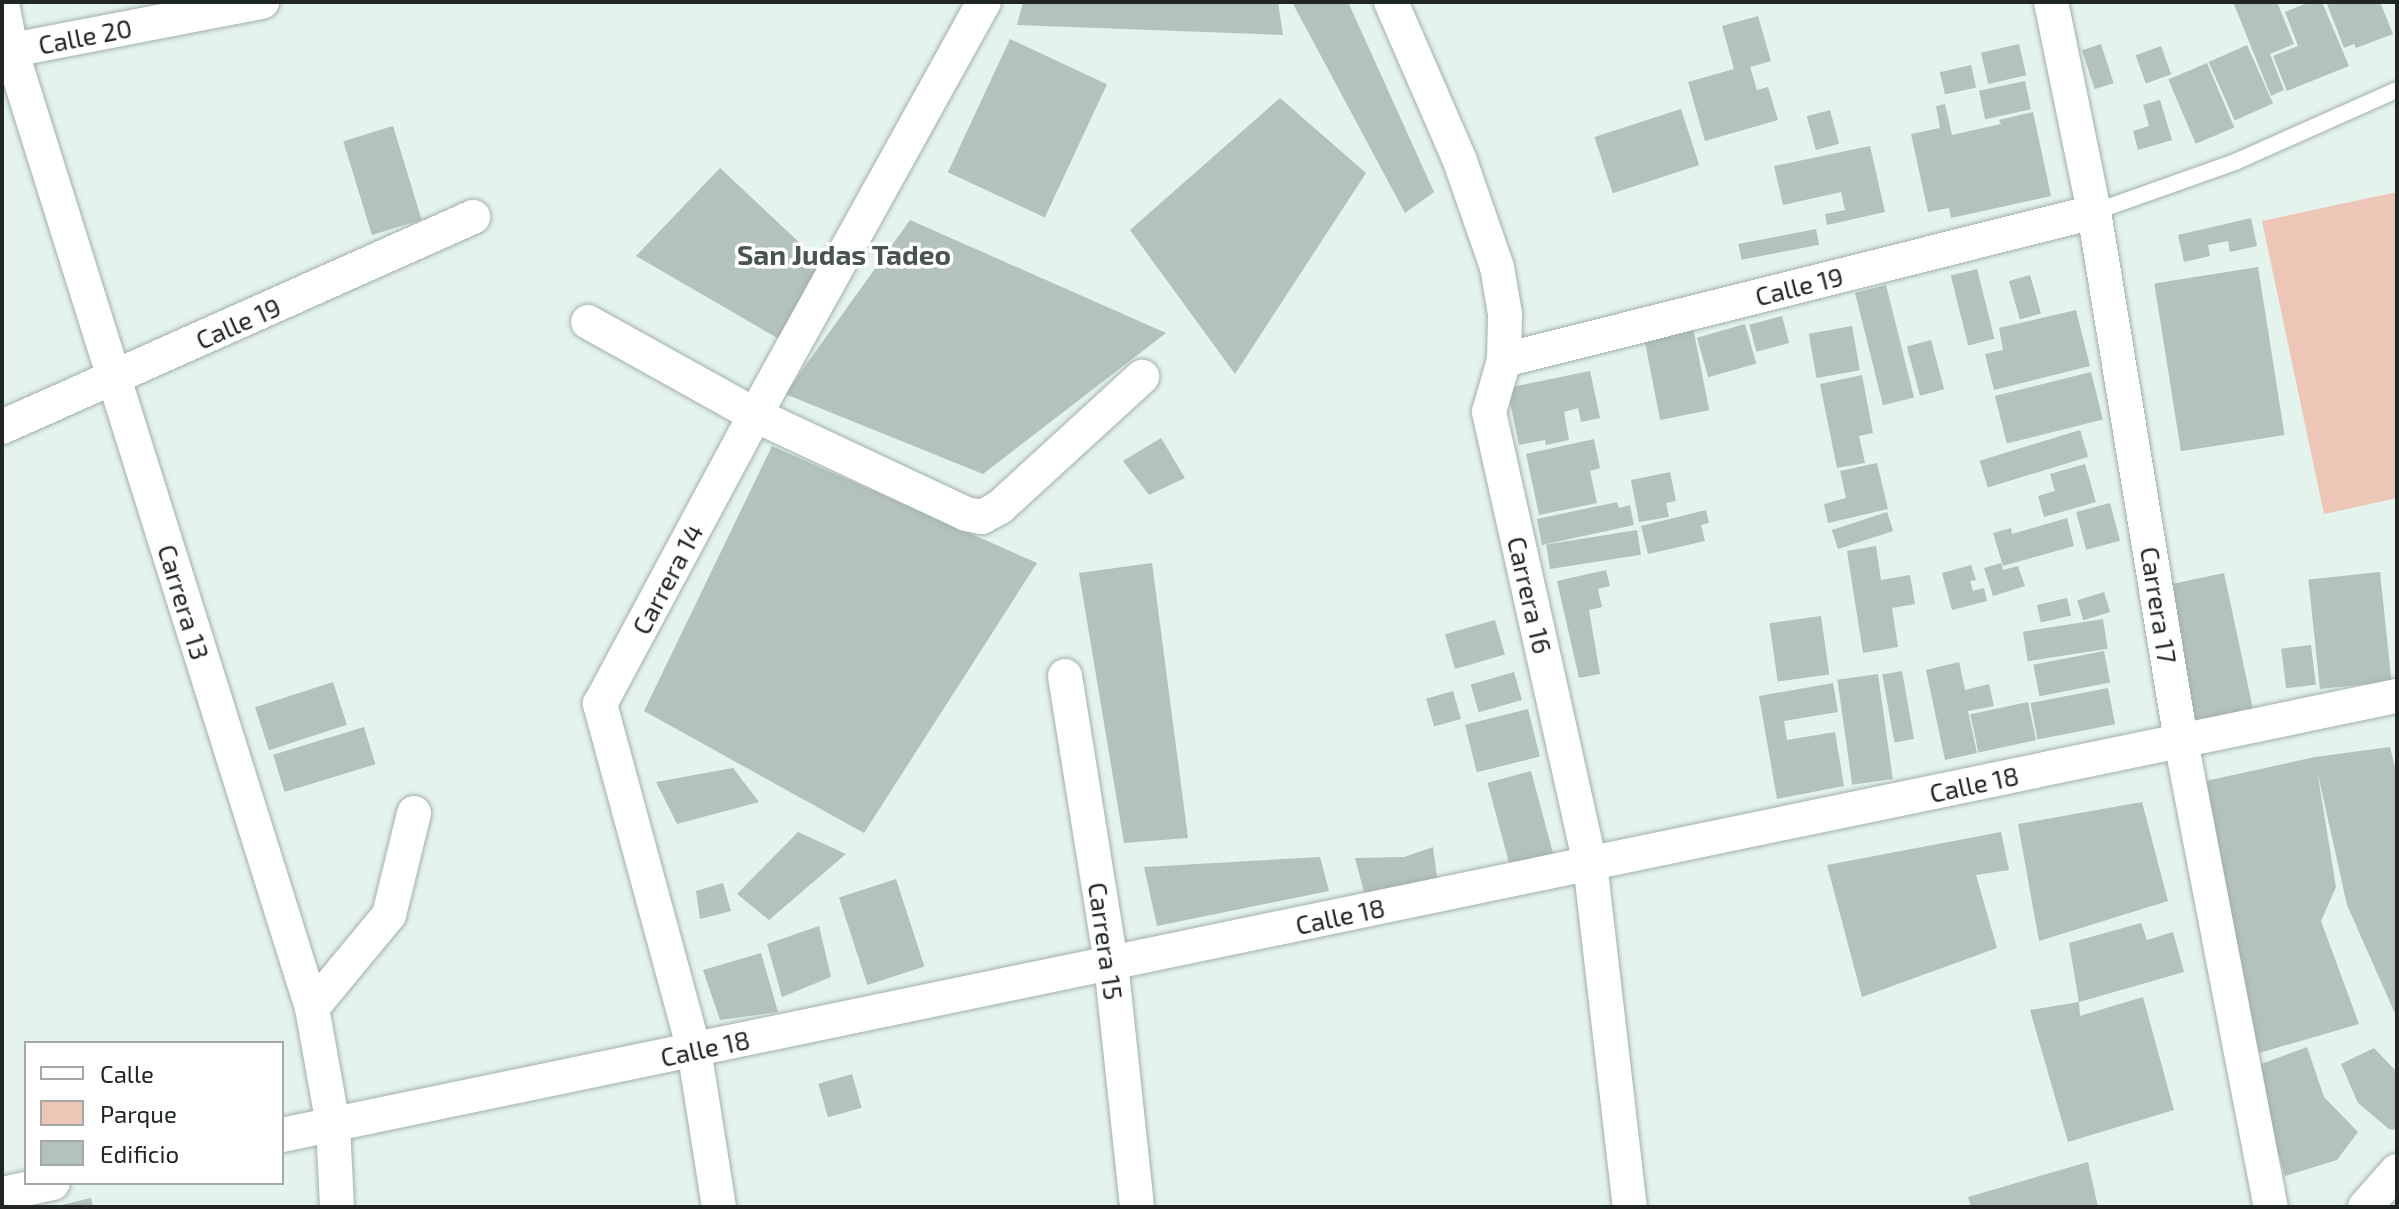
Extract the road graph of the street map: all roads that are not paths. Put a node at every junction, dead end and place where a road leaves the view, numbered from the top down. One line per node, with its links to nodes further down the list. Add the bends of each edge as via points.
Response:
1 (262, 2): 6 (street, Calle 20)
2 (984, 2): 14 (street, Carrera 14)
3 (1391, 2): 11 (street, Carrera 16, via 1460,161 1497,267 1505,314)
4 (2051, 2): 8 (street, Carrera 17)
5 (2, 3): 6 (street, Carrera 13)
6 (7, 51): 13 (street, Carrera 13)
7 (2397, 90): 8 (lane, via 2235,162)
8 (2094, 212): 11 (street, Calle 19); 18 (street, Carrera 17)
9 (473, 217): 13 (street, Calle 19)
10 (588, 322): 14 (street)
11 (1504, 360): 20 (street, Carrera 16, via 1489,412)
12 (1142, 377): 14 (street, via 1000,507 982,517)
13 (114, 379): 15 (street, Calle 19); 22 (street, Carrera 13)
14 (755, 415): 23 (street, Carrera 14, via 600,704)
15 (2, 427)
16 (1065, 676): 21 (street, Carrera 15)
17 (2397, 696): 18 (street, Calle 18)
18 (2181, 741): 20 (street, Calle 18); 33 (street, Carrera 17)
19 (414, 813): 22 (street, via 389,915)
20 (1590, 863): 21 (street, Calle 18); 32 (street, Carrera 16)
21 (1111, 963): 23 (street, Calle 18); 31 (street, Carrera 15)
22 (312, 1008): 24 (street, Carrera 13)
23 (694, 1050): 24 (street, Calle 18); 30 (street, Carrera 14)
24 (333, 1125): 25 (street, Calle 18); 29 (street, Carrera 13)
25 (284, 1135)
26 (2397, 1171): 34 (street)
27 (44, 1185): 28 (street)
28 (2, 1194)
29 (337, 1207)
30 (719, 1207)
31 (1137, 1207)
32 (1630, 1207)
33 (2271, 1207)
34 (2365, 1207)

